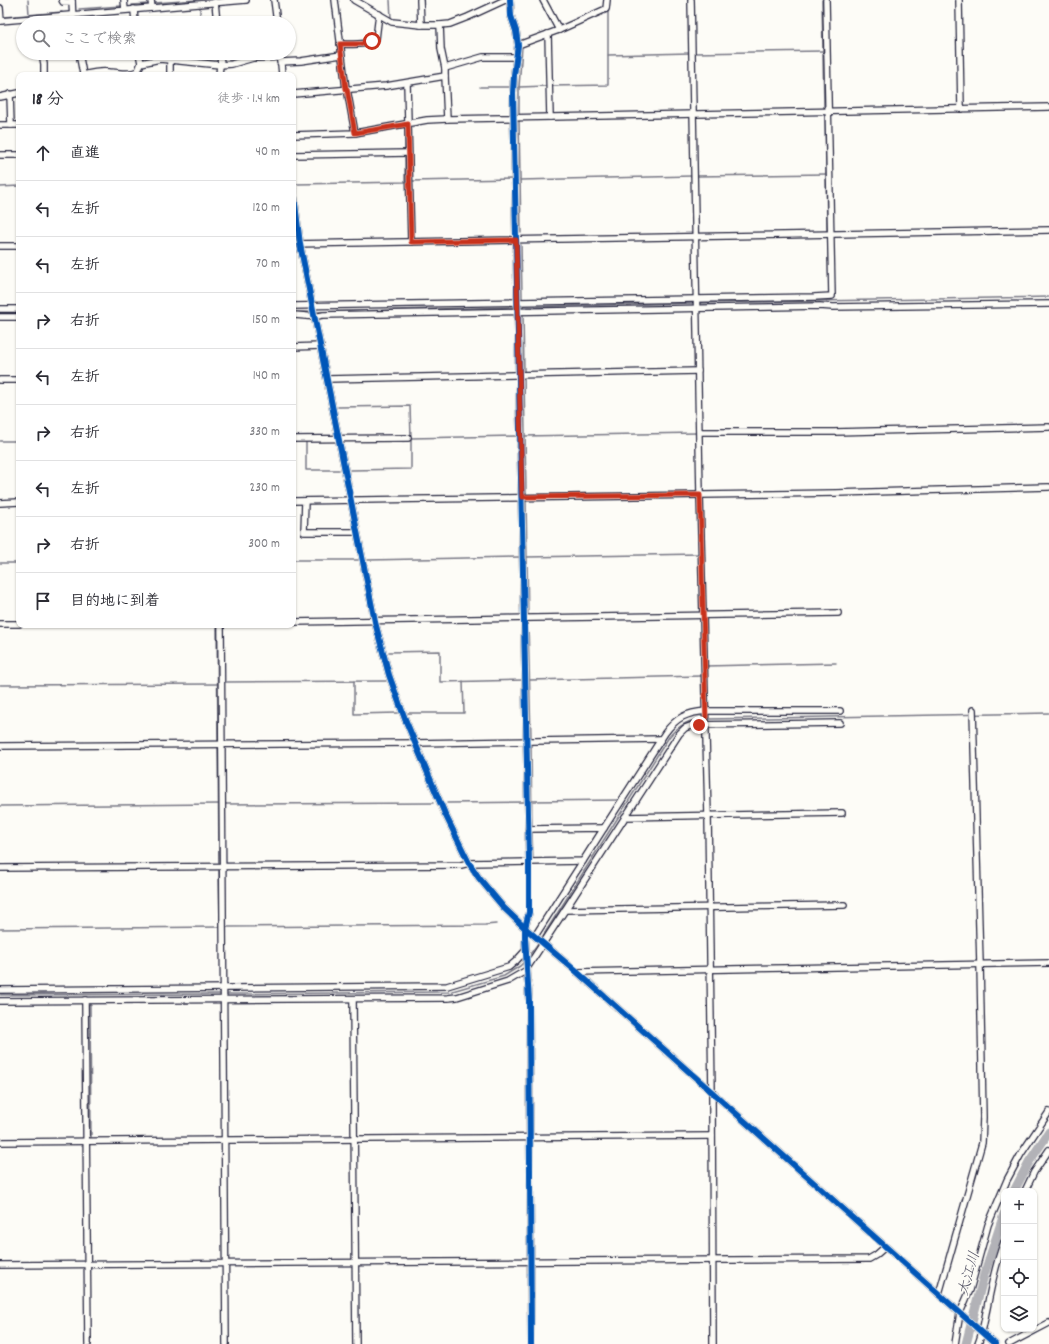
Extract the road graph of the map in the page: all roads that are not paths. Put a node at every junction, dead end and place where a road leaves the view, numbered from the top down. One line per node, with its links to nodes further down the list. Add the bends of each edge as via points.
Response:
1 (62, 0): 15 (street)
2 (124, 0): 21 (street)
3 (151, 0): 19 (street)
4 (246, 0): 17 (street)
5 (274, 0): 27 (street)
6 (335, 0): 34 (street)
7 (420, 0): 30 (street)
8 (505, 0): 31 (street, via 450,24)
9 (510, 0): 35 (street)
10 (543, 0): 32 (street)
11 (607, 0): 32 (street, via 606,9)
12 (691, 0): 68 (street)
13 (826, 0): 67 (street)
14 (959, 0): 66 (street)
15 (72, 1): 22 (street)
16 (358, 1): 23 (street)
17 (214, 2): 19 (street); 26 (street)
18 (0, 8): 28 (street)
19 (152, 8): 20 (street)
20 (134, 9): 21 (street); 25 (street)
21 (125, 10): 22 (street)
22 (75, 14): 24 (street)
23 (379, 14): 30 (street, via 392,22); 34 (street, via 376,39 361,44)
24 (64, 16)
25 (134, 16)
26 (216, 16)
27 (276, 16)
28 (1, 21): 29 (street)
29 (16, 21)
30 (421, 25): 31 (street)
31 (440, 25): 49 (street)
32 (559, 30): 33 (street)
33 (548, 34): 35 (street); 69 (street)
34 (340, 44): 36 (street)
35 (518, 45): 37 (street)
36 (342, 55): 46 (street); 60 (street)
37 (516, 56): 49 (street, via 483,57); 70 (street)
38 (43, 60): 50 (street)
39 (81, 60): 51 (street)
40 (140, 60): 47 (street)
41 (155, 60): 47 (street)
42 (170, 60): 48 (street); 55 (street)
43 (221, 60): 48 (street)
44 (244, 60): 48 (street)
45 (280, 60): 57 (street)
46 (296, 60)
47 (141, 63): 54 (street)
48 (221, 65): 56 (street)
49 (445, 68): 58 (street)
50 (44, 72)
51 (84, 72)
52 (100, 72): 53 (street)
53 (114, 72)
54 (138, 72)
55 (170, 72)
56 (220, 72)
57 (282, 72)
58 (445, 76): 59 (street); 71 (street)
59 (407, 83): 60 (street); 72 (street)
60 (346, 89): 63 (street); 76 (street)
61 (16, 93): 62 (street)
62 (10, 94): 64 (street); 74 (street)
63 (296, 94)
64 (0, 97)
65 (1049, 107): 66 (street)
66 (961, 109): 67 (street)
67 (829, 112): 68 (street); 84 (street)
68 (693, 115): 69 (street); 85 (street)
69 (550, 117): 70 (street)
70 (514, 118): 71 (street); 86 (street)
71 (446, 120): 72 (street)
72 (408, 124): 76 (street); 78 (street)
73 (0, 125): 74 (street)
74 (11, 125): 75 (street)
75 (16, 125)
76 (355, 133): 77 (street)
77 (296, 135)
78 (408, 153): 81 (street); 87 (street)
79 (0, 155): 80 (street)
80 (16, 155)
81 (296, 155)
82 (296, 212): 89 (street)
83 (1049, 230): 84 (street)
84 (831, 234): 85 (street); 92 (street, via 832,296)
85 (696, 237): 86 (street); 92 (street)
86 (516, 240): 87 (street); 93 (street)
87 (411, 242): 89 (street)
88 (296, 244): 89 (street)
89 (300, 244): 96 (street)
90 (0, 246): 91 (street)
91 (16, 246)
92 (697, 299): 93 (street); 97 (street)
93 (518, 303): 96 (street); 100 (street)
94 (1049, 304): 97 (street)
95 (296, 306): 96 (street)
96 (313, 307): 102 (street)
97 (697, 307): 100 (street); 107 (street)
98 (0, 309): 99 (street)
99 (16, 309)
100 (518, 311): 102 (street); 108 (street)
101 (296, 315): 102 (street)
102 (315, 316): 106 (street)
103 (0, 317): 104 (street)
104 (16, 317)
105 (296, 346): 106 (street)
106 (321, 346): 109 (street)
107 (698, 371): 108 (street); 113 (street)
108 (519, 375): 109 (street); 119 (street)
109 (327, 379): 116 (street)
110 (0, 380): 111 (street)
111 (16, 380)
112 (1049, 427): 113 (street)
113 (700, 432): 118 (street)
114 (408, 438): 116 (street)
115 (296, 439): 116 (street)
116 (339, 439): 120 (street)
117 (1049, 487): 118 (street)
118 (700, 495): 119 (street); 127 (street)
119 (522, 497): 120 (street); 128 (street)
120 (351, 500): 122 (street); 125 (street)
121 (296, 501): 122 (street)
122 (305, 501): 125 (street, via 304,532)
123 (0, 502): 124 (street)
124 (16, 502)
125 (357, 532): 130 (street)
126 (838, 613): 127 (street)
127 (704, 616): 128 (street); 136 (street)
128 (524, 618): 130 (street); 140 (street)
129 (296, 622): 130 (street)
130 (375, 622): 141 (street, via 391,681)
131 (0, 624): 132 (street)
132 (16, 624)
133 (221, 628): 142 (street)
134 (973, 710): 161 (street)
135 (840, 711): 136 (street)
136 (706, 713): 137 (street); 139 (street, via 682,717)
137 (706, 723): 138 (street); 145 (street); 146 (street, via 685,728 679,734)
138 (840, 723)
139 (661, 739): 140 (street); 147 (street)
140 (526, 741): 141 (street); 148 (street)
141 (414, 743): 142 (street); 151 (street)
142 (222, 745): 143 (street); 152 (street)
143 (0, 746)
144 (842, 813): 145 (street)
145 (708, 816): 146 (street); 155 (street)
146 (625, 817): 156 (street)
147 (604, 828): 148 (street); 149 (street)
148 (528, 829): 150 (street)
149 (583, 861): 150 (street); 158 (street)
150 (529, 862): 151 (street); 157 (street, via 529,912)
151 (469, 863): 152 (street); 157 (street, via 492,896)
152 (223, 866): 153 (street); 165 (street)
153 (0, 868)
154 (844, 905): 155 (street)
155 (709, 907): 156 (street); 163 (street)
156 (565, 910): 158 (street)
157 (525, 928): 158 (street); 159 (street)
158 (539, 940): 162 (street); 164 (street)
159 (526, 954): 162 (street); 165 (street, via 509,967 447,986)
160 (1049, 962): 161 (street)
161 (980, 964): 163 (street); 189 (street, via 982,1143)
162 (527, 968): 168 (street, via 508,981 452,997); 174 (street)
163 (710, 970): 164 (street); 171 (street)
164 (577, 972): 171 (street)
165 (224, 989): 166 (street); 167 (street)
166 (0, 990)
167 (224, 999): 168 (street); 169 (street); 176 (street)
168 (353, 999): 175 (street)
169 (89, 1000): 170 (street); 178 (street)
170 (0, 1001)
171 (712, 1092): 173 (street); 181 (street)
172 (1049, 1112): 190 (street, via 1007,1180 988,1225 970,1290)
173 (712, 1136): 174 (street); 183 (street)
174 (529, 1137): 175 (street); 184 (street)
175 (354, 1138): 176 (street); 185 (street)
176 (225, 1139): 178 (street); 186 (street)
177 (0, 1142): 178 (street)
178 (85, 1142): 187 (street)
179 (1049, 1150): 180 (street)
180 (1026, 1188)
181 (884, 1247): 183 (street, via 869,1259); 189 (street)
182 (1001, 1250): 192 (street)
183 (712, 1260): 184 (street); 197 (street)
184 (530, 1261): 185 (street); 196 (street)
185 (355, 1262): 186 (street); 195 (street)
186 (225, 1263): 187 (street); 194 (street)
187 (87, 1264): 188 (street); 193 (street)
188 (0, 1265)
189 (939, 1294): 190 (street)
190 (960, 1313): 192 (street); 198 (street)
191 (1049, 1323): 201 (street)
192 (983, 1333): 199 (street); 200 (street)
193 (88, 1344)
194 (226, 1344)
195 (356, 1344)
196 (531, 1344)
197 (713, 1344)
198 (955, 1344)
199 (978, 1344)
200 (995, 1344)
201 (1009, 1344)

